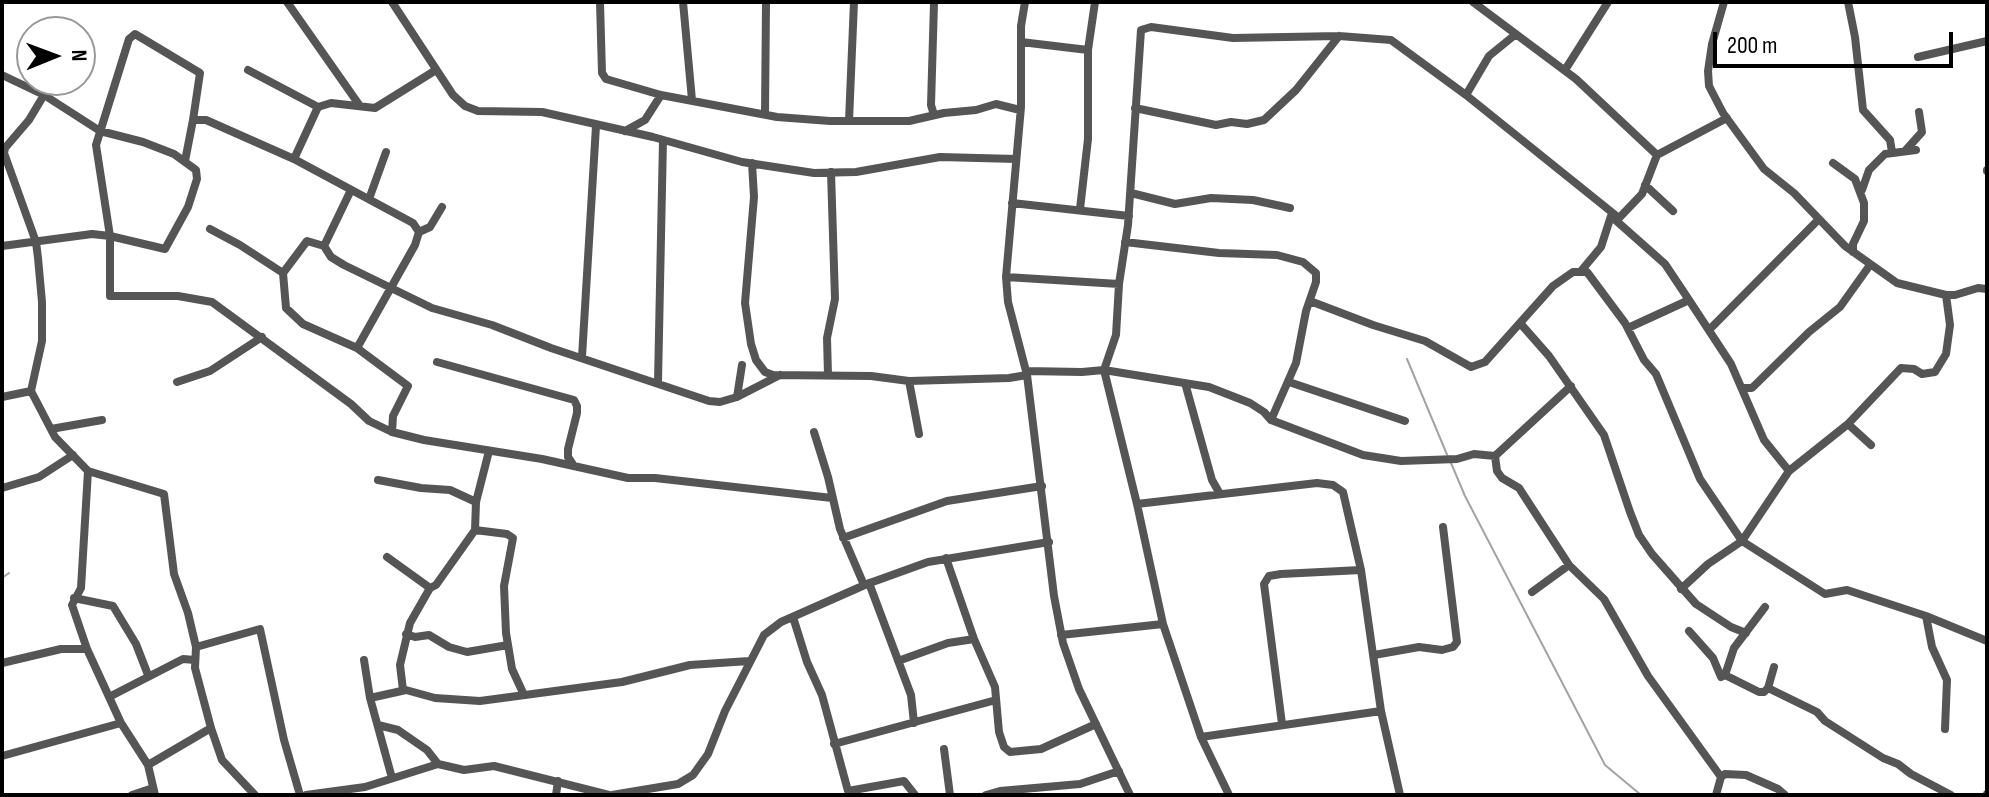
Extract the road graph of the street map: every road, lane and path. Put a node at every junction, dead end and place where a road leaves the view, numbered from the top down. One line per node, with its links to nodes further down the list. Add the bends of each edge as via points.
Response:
1 (287, 2): 28 (street)
2 (392, 2): 21 (street)
3 (600, 2): 23 (street, via 602,73 606,79)
4 (683, 2): 27 (street)
5 (766, 2): 33 (street)
6 (854, 2): 38 (street)
7 (1025, 2): 17 (street)
8 (1095, 2): 18 (street)
9 (1473, 2): 14 (street)
10 (1608, 2): 22 (street)
11 (1724, 2): 35 (street, via 1708,71 1711,93)
12 (1848, 2): 46 (street, via 1861,104 1890,140)
13 (934, 3): 34 (street)
14 (1516, 34): 22 (street); 24 (street, via 1489,56)
15 (1339, 36): 24 (street, via 1391,40); 30 (street, via 1264,120 1216,125); 30 (street, via 1233,38 1141,30)
16 (1987, 41): 19 (street)
17 (1021, 42): 18 (street); 31 (street)
18 (1088, 50): 65 (street, via 1088,139)
19 (1918, 57)
20 (248, 70): 29 (street)
21 (436, 70): 28 (street, via 375,108); 39 (street, via 453,95 478,111 542,112)
22 (1565, 70): 48 (street)
23 (661, 95): 27 (street); 37 (street)
24 (1466, 95): 68 (street)
25 (43, 96): 73 (street, via 4,153)
26 (46, 96): 40 (street)
27 (692, 100): 33 (street)
28 (360, 106): 29 (street)
29 (318, 107): 49 (street)
30 (1135, 108): 60 (street)
31 (1020, 110): 34 (street, via 996,104); 50 (street)
32 (1919, 112): 47 (street, via 1922,132)
33 (765, 114): 38 (street)
34 (934, 115): 38 (street, via 885,123)
35 (1727, 118): 48 (street); 69 (street, via 1764,169)
36 (193, 120): 40 (street, via 200,73 135,34); 49 (street, via 206,120); 51 (street)
37 (645, 120): 41 (street); 42 (street)
38 (849, 121)
39 (596, 126): 41 (street); 93 (street)
40 (100, 131): 51 (street); 72 (street, via 96,145)
41 (624, 132): 42 (street)
42 (650, 137): 43 (street)
43 (663, 140): 52 (street); 102 (street)
44 (1916, 150): 47 (street)
45 (386, 152): 61 (street)
46 (1892, 152): 47 (street); 55 (street)
47 (1904, 152)
48 (1657, 155): 57 (street)
49 (294, 159): 58 (street)
50 (1016, 159): 54 (street, via 940,157); 62 (street)
51 (185, 161): 72 (street, via 196,170 197,179 165,249)
52 (752, 163): 54 (street); 98 (street, via 747,322 760,367)
53 (1833, 163): 56 (street)
54 (831, 172): 99 (street, via 835,299 827,338)
55 (1865, 176): 56 (street); 59 (street)
56 (1855, 179): 59 (street)
57 (1645, 185): 66 (street); 68 (street)
58 (351, 190): 61 (street); 76 (street)
59 (1861, 190): 77 (street, via 1864,221)
60 (1131, 193): 64 (street, via 1175,204 1211,198); 67 (street)
61 (369, 199): 71 (street, via 413,223)
62 (1012, 203): 65 (street); 81 (street)
63 (442, 207): 71 (street, via 430,227)
64 (1290, 208)
65 (1080, 209): 67 (street)
66 (1673, 211)
67 (1129, 216): 74 (street)
68 (1615, 217): 79 (street, via 1601,247); 86 (street, via 1665,264)
69 (1819, 219): 77 (street); 90 (street)
70 (210, 229): 80 (street)
71 (419, 232): 83 (street)
72 (110, 236): 73 (street); 91 (street, via 110,296 212,302)
73 (36, 242): 75 (street); 107 (street, via 42,341)
74 (1125, 242): 82 (street); 87 (street, via 1277,255 1303,262 1316,273)
75 (2, 246)
76 (324, 246): 80 (street, via 307,241); 83 (street, via 331,257)
77 (1853, 252): 78 (street)
78 (1870, 265): 85 (street, via 1897,283); 106 (street, via 1840,307 1752,388)
79 (1581, 271): 88 (street, via 1553,286); 89 (street)
80 (283, 273): 92 (street, via 286,308 316,332)
81 (1006, 277): 82 (street); 97 (street)
82 (1119, 284): 96 (street, via 1116,335)
83 (391, 289): 92 (street); 93 (street, via 432,308)
84 (1987, 289): 85 (street)
85 (1949, 298): 113 (street, via 1946,354 1935,372 1901,368)
86 (1689, 300): 89 (street); 90 (street)
87 (1310, 301): 88 (street, via 1425,341 1471,367 1485,362); 103 (street)
88 (1520, 323): 105 (street)
89 (1628, 328): 135 (street, via 1656,374 1700,479)
90 (1709, 330): 106 (street)
91 (262, 337): 101 (street, via 210,371); 115 (street, via 369,421)
92 (357, 348): 115 (street, via 408,386 393,416)
93 (582, 357): 102 (street)
94 (437, 362): 122 (street, via 574,400 577,413 568,449)
95 (742, 365): 109 (street)
96 (1104, 370): 97 (street); 104 (street); 131 (street)
97 (1027, 373): 100 (street); 126 (street)
98 (780, 375): 99 (street); 109 (street)
99 (828, 375): 100 (street)
100 (909, 381): 117 (street)
101 (177, 382)
102 (658, 382): 109 (street, via 709,401)
103 (1289, 382): 111 (street); 112 (street)
104 (1185, 383): 111 (street, via 1235,396); 128 (street)
105 (1571, 386): 121 (street); 143 (street, via 1604,435 1639,535)
106 (1742, 388): 124 (street, via 1764,440)
107 (31, 391): 108 (street); 114 (street)
108 (2, 397)
109 (737, 397)
110 (102, 420): 114 (street)
111 (1271, 420): 121 (street, via 1341,448 1388,459)
112 (1405, 421)
113 (1848, 424): 118 (street); 124 (street)
114 (51, 429): 120 (street)
115 (392, 432): 119 (street)
116 (814, 432): 129 (street)
117 (919, 434)
118 (1871, 445)
119 (489, 451): 122 (street); 130 (street)
120 (73, 455): 123 (street); 127 (street, via 39,477)
121 (1495, 456): 139 (street, via 1497,471 1519,488)
122 (574, 466): 129 (street, via 628,478)
123 (88, 471): 145 (street, via 81,588); 157 (street, via 164,494 174,574)
124 (1789, 471): 135 (street)
125 (378, 480): 130 (street, via 450,490)
126 (1042, 486): 134 (street, via 947,501); 136 (street)
127 (2, 488)
128 (1220, 494): 131 (street); 140 (street, via 1333,485 1343,492)
129 (832, 498): 134 (street)
130 (476, 502): 133 (street)
131 (1137, 504): 149 (street)
132 (1443, 527): 159 (street, via 1457,642 1442,650 1419,647)
133 (475, 530): 142 (street); 156 (street, via 513,538 504,586)
134 (843, 538): 141 (street)
135 (1742, 541): 143 (street); 147 (street, via 1825,594 1847,590)
136 (1049, 542): 138 (street); 153 (street)
137 (387, 557): 142 (street)
138 (946, 558): 141 (street); 154 (street)
139 (1569, 565): 144 (street); 189 (street, via 1604,599 1648,676)
140 (1361, 570): 159 (street); 178 (street, via 1281,574 1269,576 1264,584)
141 (866, 584): 148 (street); 163 (street)
142 (430, 588): 152 (street)
143 (1681, 589): 151 (street, via 1709,613)
144 (1532, 592)
145 (74, 598): 158 (street); 166 (street, via 113,606)
146 (1765, 607): 151 (street)
147 (1926, 616): 155 (street); 181 (street, via 1947,680)
148 (793, 617): 162 (street, via 773,626); 183 (street)
149 (1163, 624): 153 (street); 182 (street)
150 (1689, 631): 167 (street, via 1713,658 1721,677)
151 (1746, 633): 167 (street, via 1734,648)
152 (406, 634): 156 (street, via 429,635 467,652); 169 (street, via 400,665)
153 (1061, 635): 177 (street)
154 (974, 639): 163 (street); 173 (street)
155 (1987, 641)
156 (508, 645): 170 (street)
157 (196, 647): 160 (street); 197 (street, via 260,629)
158 (87, 649): 164 (street, via 61,649); 171 (street)
159 (1374, 655): 174 (street)
160 (195, 660): 166 (street, via 183,659); 180 (street)
161 (364, 660): 172 (street)
162 (749, 661): 170 (street, via 690,665 622,682); 193 (street, via 700,767 678,784)
163 (898, 661): 176 (street, via 911,695)
164 (2, 663)
165 (1774, 667): 168 (street)
166 (148, 675): 171 (street)
167 (1725, 675): 168 (street, via 1759,692)
168 (1768, 688): 208 (street, via 1817,712 1883,758)
169 (403, 690): 170 (street, via 480,701); 172 (street)
170 (524, 695)
171 (109, 697): 175 (street)
172 (370, 698): 179 (street)
173 (996, 700): 176 (street); 177 (street, via 1001,740 1010,752 1041,749)
174 (1381, 711): 178 (street); 205 (street)
175 (121, 723): 185 (street); 187 (street)
176 (914, 723): 183 (street)
177 (1096, 724): 188 (street)
178 (1282, 724): 182 (street)
179 (378, 725): 186 (street, via 398,730); 190 (street)
180 (211, 728): 187 (street); 196 (street, via 222,760)
181 (1945, 729)
182 (1201, 737): 204 (street)
183 (834, 744): 201 (street, via 848,791 904,781)
184 (944, 749): 194 (street)
185 (2, 756)
186 (438, 764): 190 (street); 191 (street, via 464,770 494,766)
187 (148, 765): 192 (street)
188 (1119, 771): 202 (street, via 1080,784); 203 (street)
189 (1721, 777): 206 (street); 207 (street, via 1746,775)
190 (392, 778): 198 (street)
191 (558, 781): 199 (street); 200 (street)
192 (154, 791): 195 (street)
193 (643, 792): 200 (street)
194 (952, 794)
195 (132, 795)
196 (255, 795)
197 (300, 795)
198 (306, 795)
199 (556, 795)
200 (610, 795)
201 (915, 795)
202 (986, 795)
203 (1130, 795)
204 (1229, 795)
205 (1400, 795)
206 (1716, 795)
207 (1785, 795)
208 (1951, 795)

